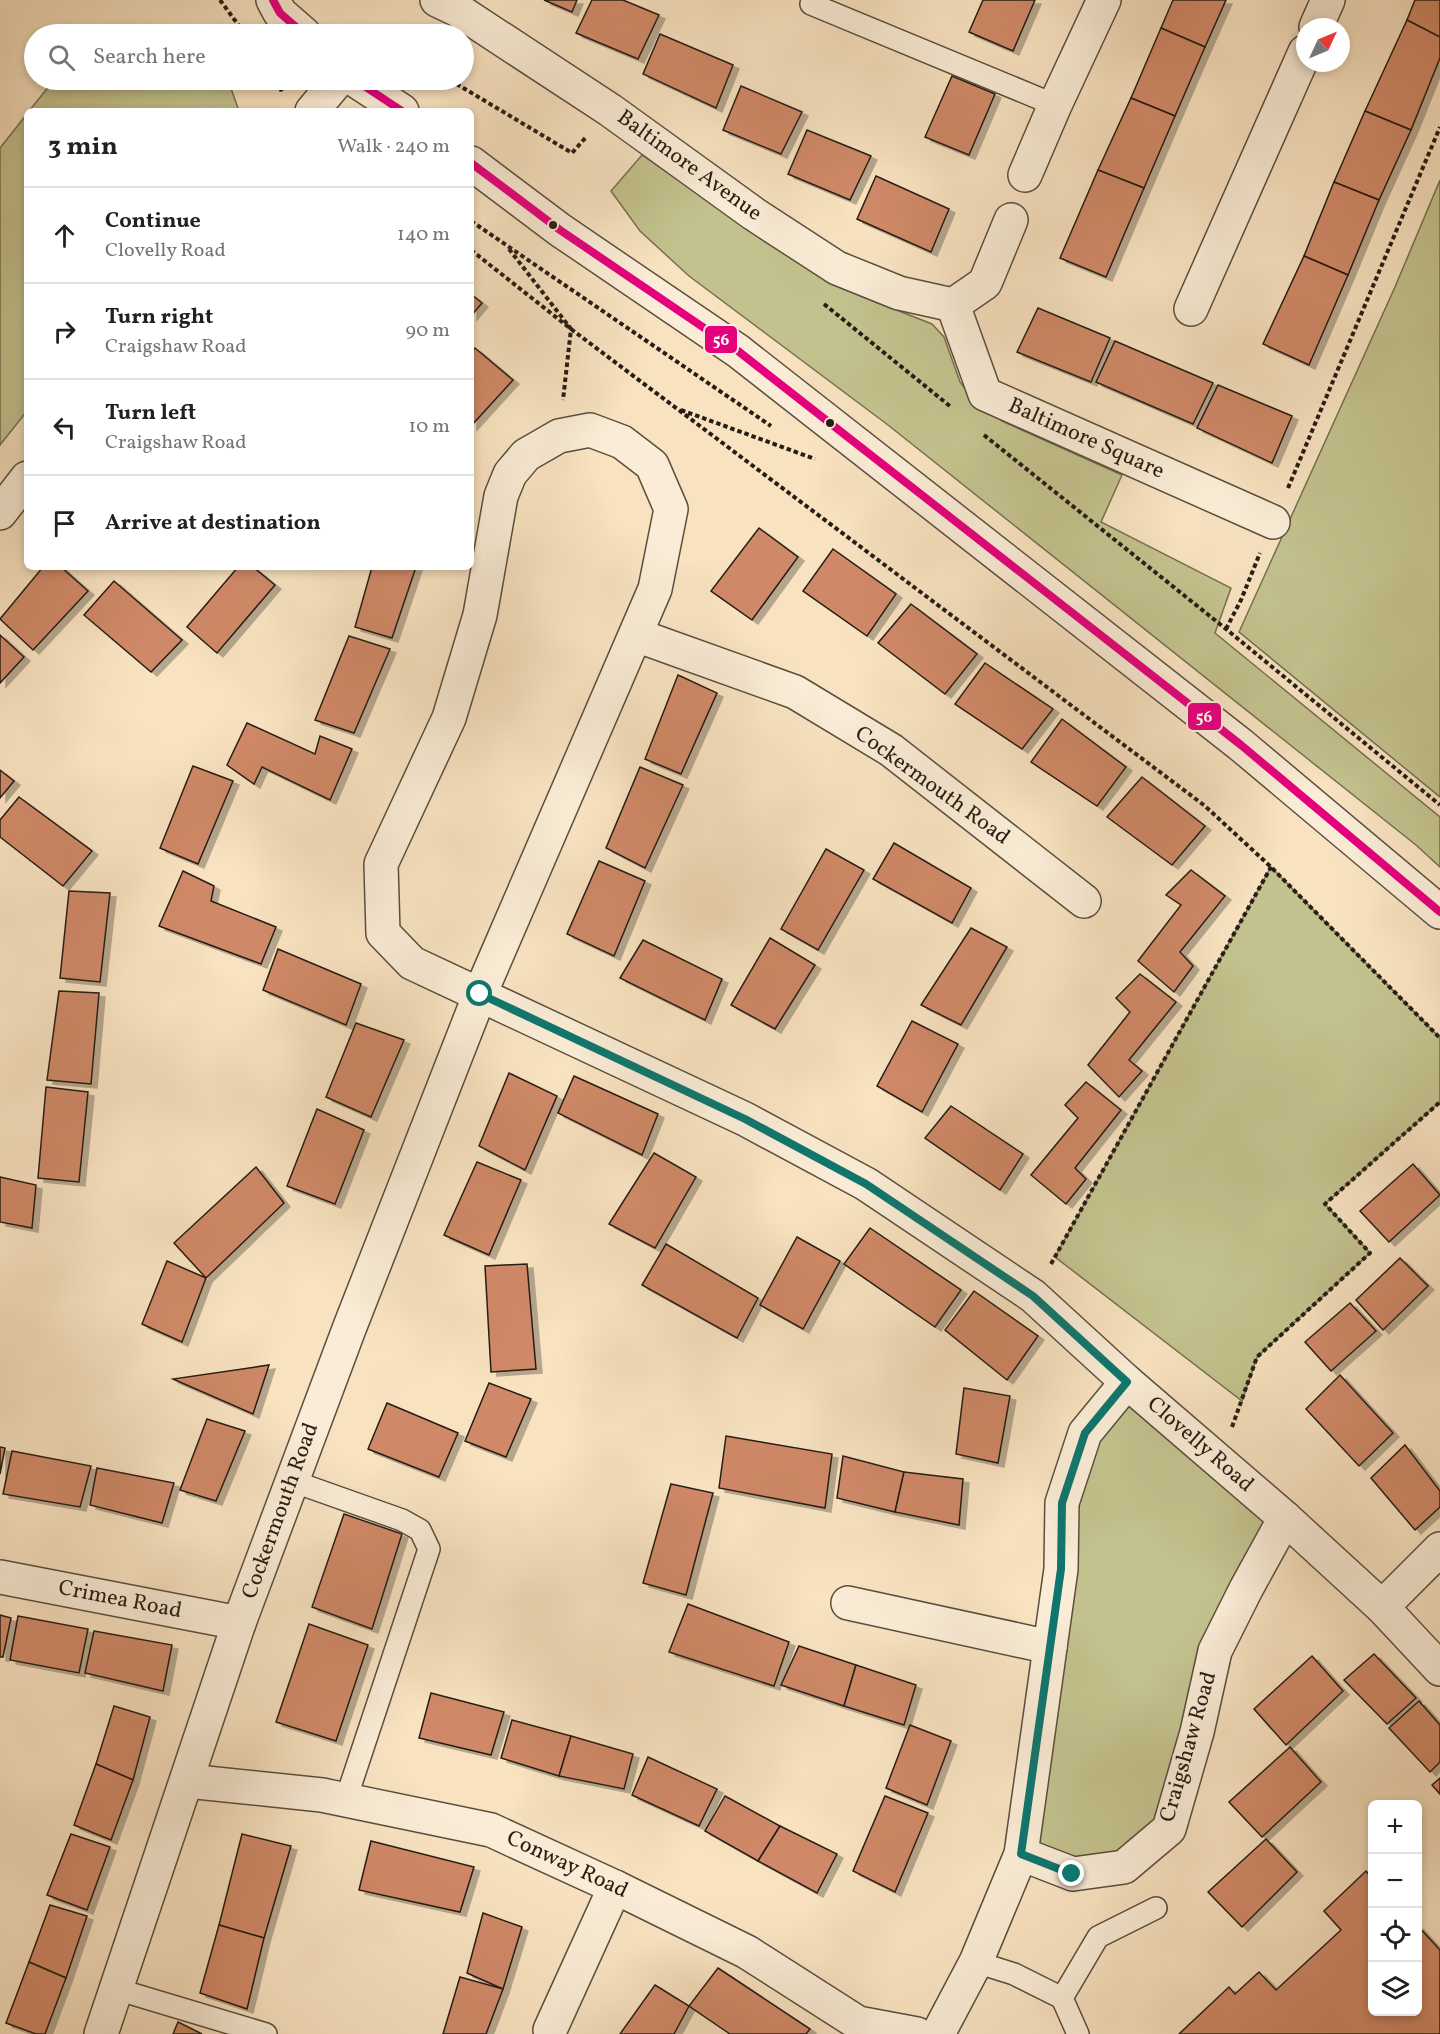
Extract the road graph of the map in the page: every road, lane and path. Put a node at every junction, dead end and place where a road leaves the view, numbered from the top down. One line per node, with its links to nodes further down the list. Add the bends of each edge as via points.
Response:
1 (220, 0): 8 (path)
2 (273, 0): 9 (street)
3 (437, 0): 26 (street, Baltimore Avenue, via 610,110 754,214 837,268 899,293)
4 (1104, 0): 14 (street)
5 (1328, 0): 7 (street)
6 (811, 4): 14 (lane)
7 (1320, 18)
8 (238, 24)
9 (293, 24)
10 (1296, 72): 27 (street)
11 (330, 90): 15 (street)
12 (371, 90): 16 (street)
13 (467, 90): 18 (path, via 572,153)
14 (1055, 105): 20 (street)
15 (315, 108)
16 (398, 108)
17 (1440, 127): 37 (path)
18 (592, 130)
19 (474, 165): 43 (street, via 560,230 738,351 1241,745)
20 (1025, 175)
21 (1011, 220): 26 (street, via 985,283)
22 (474, 223): 23 (path)
23 (506, 246): 28 (path); 31 (path)
24 (474, 252): 28 (path)
25 (823, 302): 30 (path)
26 (953, 305): 37 (street, Baltimore Square, via 985,394)
27 (1191, 309)
28 (571, 329): 29 (path); 33 (path)
29 (676, 408): 34 (path, via 824,462); 41 (path, via 1205,806)
30 (960, 415)
31 (776, 429)
32 (978, 430): 38 (path)
33 (559, 436): 39 (street, Cockermouth Road, via 590,430 622,442 652,465 671,509 655,589); 44 (street, Cockermouth Road, via 526,455 510,474 501,496 480,615 449,718 381,864 383,933 412,963)
34 (805, 449)
35 (24, 482): 36 (street)
36 (0, 513)
37 (1273, 522): 38 (path)
38 (1226, 629): 40 (path)
39 (636, 635): 42 (street, Cockermouth Road, via 795,692 891,750); 44 (street, Cockermouth Road)
40 (1440, 806)
41 (1271, 867): 45 (path); 47 (path)
42 (1084, 901)
43 (1440, 912)
44 (480, 994): 47 (street, Clovelly Road, via 745,1119 866,1184); 50 (street, Cockermouth Road)
45 (1440, 1038)
46 (1440, 1102): 49 (path, via 1325,1204 1370,1253 1257,1357)
47 (1033, 1296): 48 (street, Clovelly Road)
48 (1127, 1382): 49 (street, Clovelly Road); 57 (street, via 1085,1433 1062,1503 1061,1569)
49 (1220, 1462): 51 (street, Clovelly Road)
50 (292, 1481): 56 (street, Cockermouth Road); 60 (lane, via 402,1520 420,1530 429,1549)
51 (1286, 1518): 55 (street, Clovelly Road); 61 (street, Craigshaw Road, via 1215,1651 1169,1829 1124,1867 1072,1874)
52 (1440, 1549): 55 (street)
53 (0, 1577): 56 (street, Crimea Road)
54 (848, 1603): 57 (street)
55 (1382, 1607): 58 (street, Clovelly Road)
56 (239, 1623): 59 (street, Cockermouth Road)
57 (1050, 1647): 61 (street)
58 (1440, 1670)
59 (187, 1781): 60 (street, Conway Road); 65 (street, Cockermouth Road)
60 (346, 1800): 62 (street, Conway Road, via 491,1830)
61 (1021, 1854): 64 (street)
62 (615, 1887): 67 (street); 70 (street, Conway Road, via 747,1952 858,2023)
63 (1156, 1908): 66 (lane, via 1098,1937)
64 (976, 1962): 66 (lane, via 1014,1974); 71 (street)
65 (116, 1989): 68 (street, Cockermouth Road); 69 (lane)
66 (1062, 1998): 72 (lane)
67 (550, 2031)
68 (101, 2034)
69 (266, 2034)
70 (917, 2034)
71 (938, 2034)
72 (1078, 2034)

